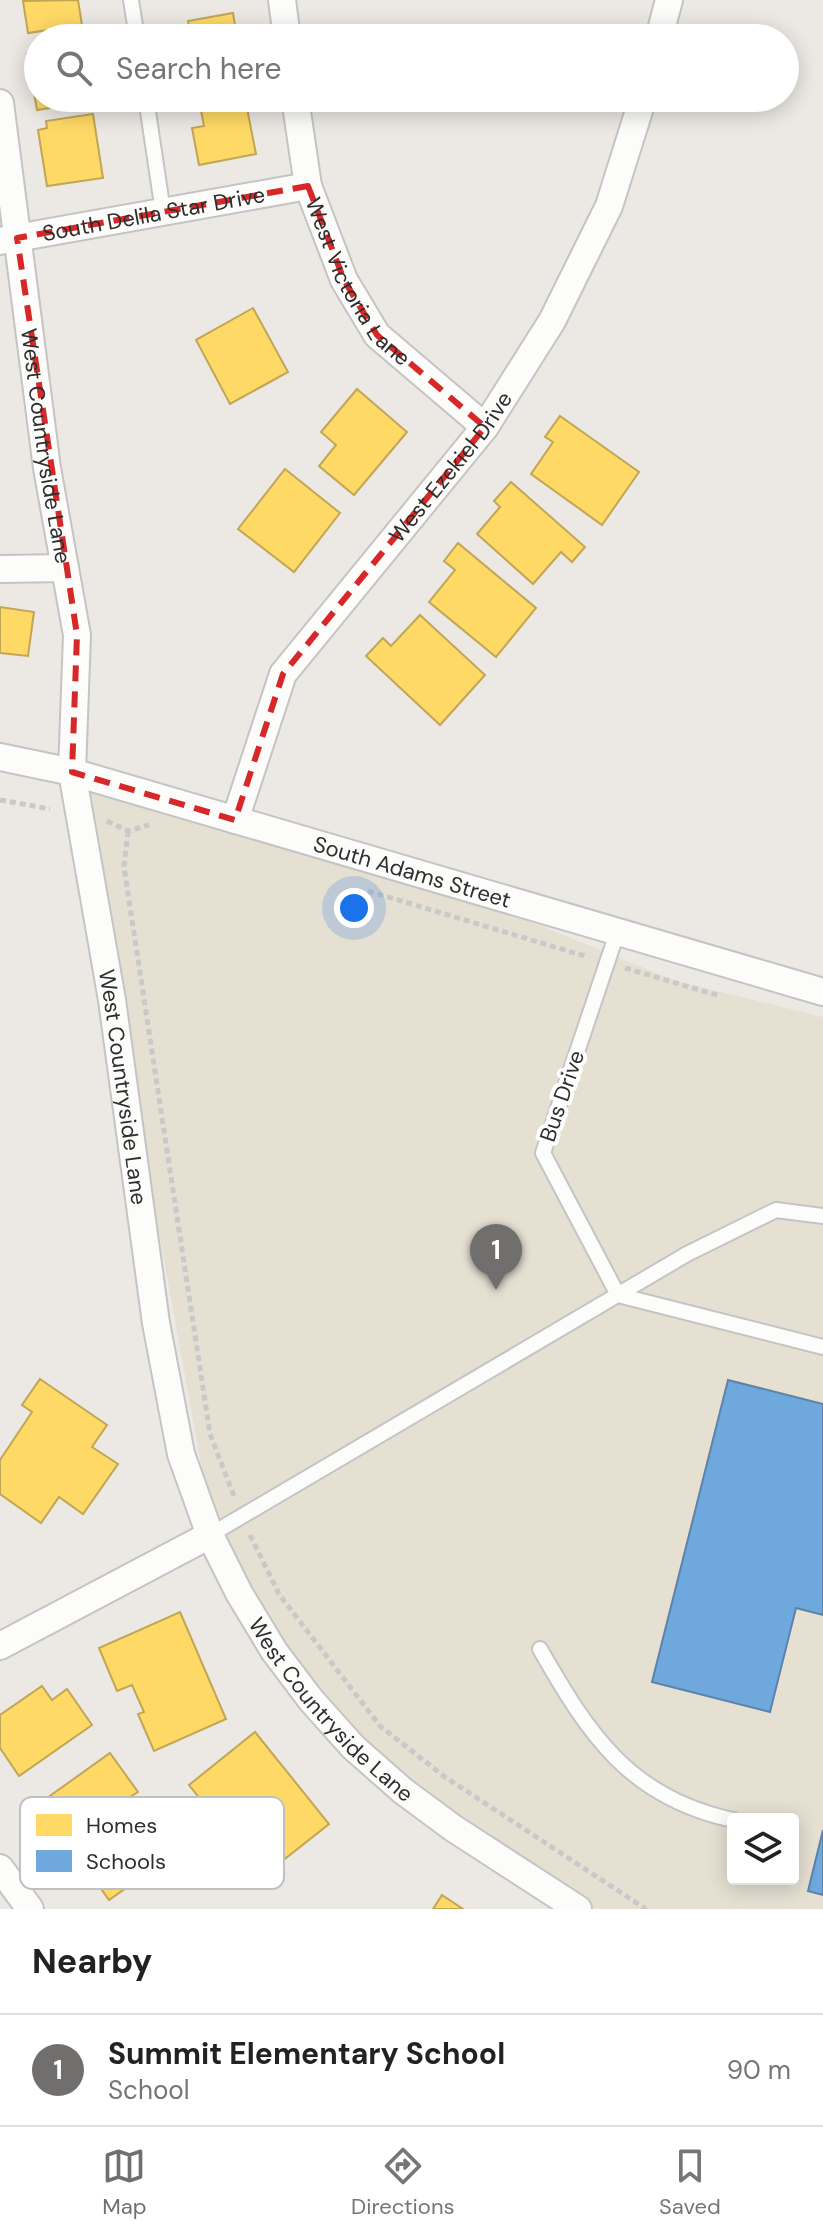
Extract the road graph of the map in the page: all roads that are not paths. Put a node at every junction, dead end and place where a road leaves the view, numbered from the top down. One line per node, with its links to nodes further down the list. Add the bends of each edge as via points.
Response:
1 (131, 0): 4 (lane)
2 (282, 0): 5 (street)
3 (669, 0): 6 (street)
4 (135, 24)
5 (285, 24)
6 (663, 24)
7 (0, 103): 13 (street, West Countryside Lane)
8 (148, 112): 12 (lane)
9 (297, 112): 11 (street, West Victoria Lane)
10 (639, 112): 14 (street, West Ezekiel Drive, via 609,206 552,321)
11 (308, 186): 12 (street, South Delila Star Drive); 14 (street, West Victoria Lane, via 344,280 377,335)
12 (163, 212): 13 (street, South Delila Star Drive)
13 (8, 239): 15 (street, West Countryside Lane)
14 (485, 427): 19 (street, West Ezekiel Drive, via 283,674)
15 (65, 568): 16 (street); 18 (street, West Countryside Lane, via 77,635)
16 (0, 569)
17 (0, 757): 18 (street, South Adams Street)
18 (72, 772): 19 (street, South Adams Street); 25 (street, West Countryside Lane, via 112,1000 156,1323 181,1454)
19 (235, 820): 20 (street, South Adams Street)
20 (617, 933): 21 (street, South Adams Street); 23 (lane, Bus Drive, via 543,1153)
21 (823, 992)
22 (823, 1216): 23 (lane, via 776,1210)
23 (618, 1295): 24 (lane); 25 (lane)
24 (823, 1347)
25 (210, 1535): 26 (street); 31 (street, West Countryside Lane, via 274,1651 353,1747 453,1828)
26 (0, 1646)
27 (540, 1649): 28 (lane, via 578,1716 636,1780 694,1812)
28 (727, 1819)
29 (0, 1868): 30 (street)
30 (30, 1909)
31 (578, 1909)

